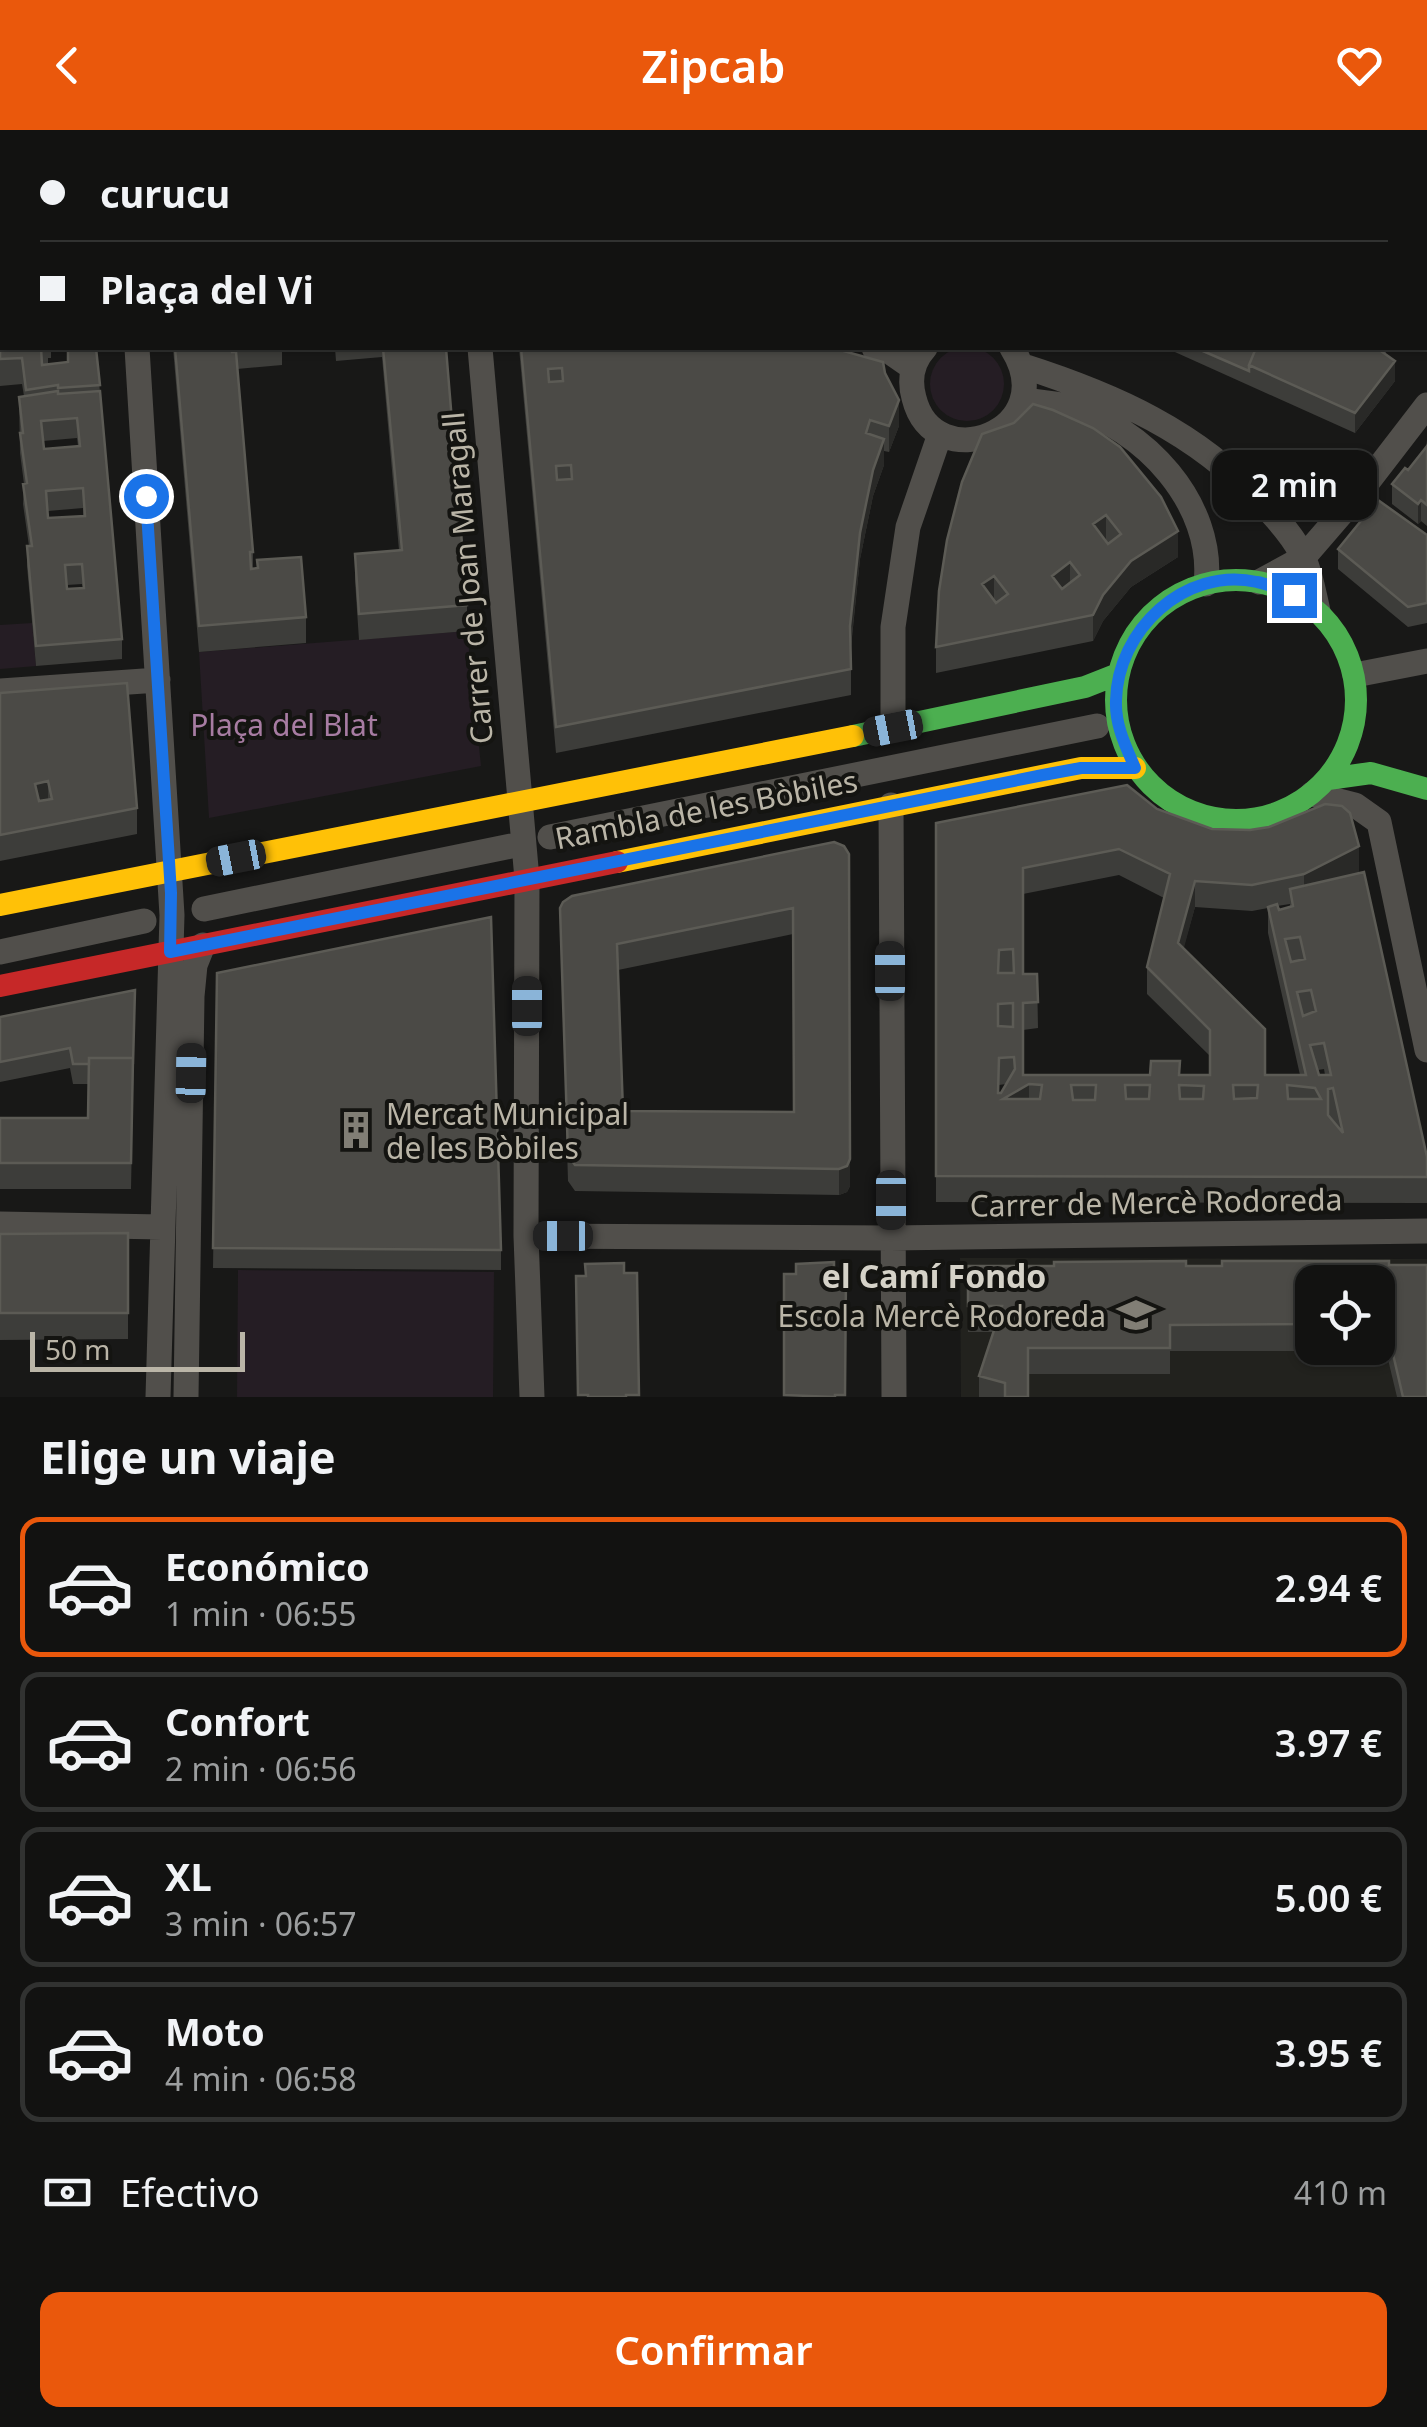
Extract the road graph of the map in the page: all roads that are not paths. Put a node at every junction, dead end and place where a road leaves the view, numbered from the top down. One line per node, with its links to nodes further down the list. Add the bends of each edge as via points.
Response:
1 (136, 350): 18 (street)
2 (480, 350): 26 (street, Carrer de Joan Maragall)
3 (882, 350): 5 (street)
4 (1019, 356): 6 (street); 11 (street, via 1134,407 1197,444 1280,522)
5 (919, 358): 8 (street, via 911,387 915,406)
6 (1023, 400): 8 (street, via 990,436 956,440); 13 (street, via 1070,407 1120,428 1169,473 1197,513 1208,550)
7 (1427, 405): 9 (street)
8 (940, 434): 22 (street, via 908,526 893,628)
9 (1360, 492): 10 (street); 11 (street)
10 (1386, 512)
11 (1303, 558): 12 (street); 14 (street)
12 (1258, 582): 13 (main road); 14 (main road)
13 (1206, 584): 16 (main road, via 1154,613 1131,641)
14 (1318, 612): 17 (main road, via 1344,645)
15 (1427, 661): 17 (street)
16 (1118, 674): 22 (main road, Rambla de les Bòbiles, via 1085,688); 23 (main road, via 1121,734)
17 (1355, 675): 20 (main road)
18 (158, 680): 19 (street); 30 (street)
19 (0, 691)
20 (1355, 718): 24 (main road, via 1344,756); 25 (main road)
21 (1097, 726): 28 (street, Rambla de les Bòbiles)
22 (893, 728): 26 (main road, Rambla de les Bòbiles)
23 (1135, 768): 24 (main road, via 1188,811 1224,818 1263,818); 27 (main road, Rambla de les Bòbiles, via 1081,768)
24 (1320, 786): 25 (main road, via 1371,773); 39 (street, via 1379,822)
25 (1425, 788)
26 (518, 802): 30 (main road, Rambla de les Bòbiles); 31 (street, Rambla de les Bòbiles)
27 (891, 805): 31 (main road, Rambla de les Bòbiles); 44 (street)
28 (550, 838)
29 (511, 846): 33 (street, Rambla de les Bòbiles)
30 (170, 872): 32 (main road, Rambla de les Bòbiles); 37 (street)
31 (526, 879): 35 (main road, Rambla de les Bòbiles); 43 (street)
32 (0, 906)
33 (204, 909)
34 (144, 922): 36 (street)
35 (203, 945): 37 (main road, Rambla de les Bòbiles); 46 (street, via 192,996)
36 (0, 952)
37 (170, 952): 38 (main road, Rambla de les Bòbiles); 41 (street)
38 (0, 986)
39 (1427, 1050)
40 (0, 1224): 41 (street)
41 (162, 1227): 45 (street)
42 (1427, 1231): 44 (street, Carrer de Mercè Rodoreda)
43 (526, 1236): 44 (street, Carrer de Mercè Rodoreda); 47 (street)
44 (891, 1238): 48 (street)
45 (158, 1397)
46 (186, 1397)
47 (532, 1397)
48 (894, 1397)

